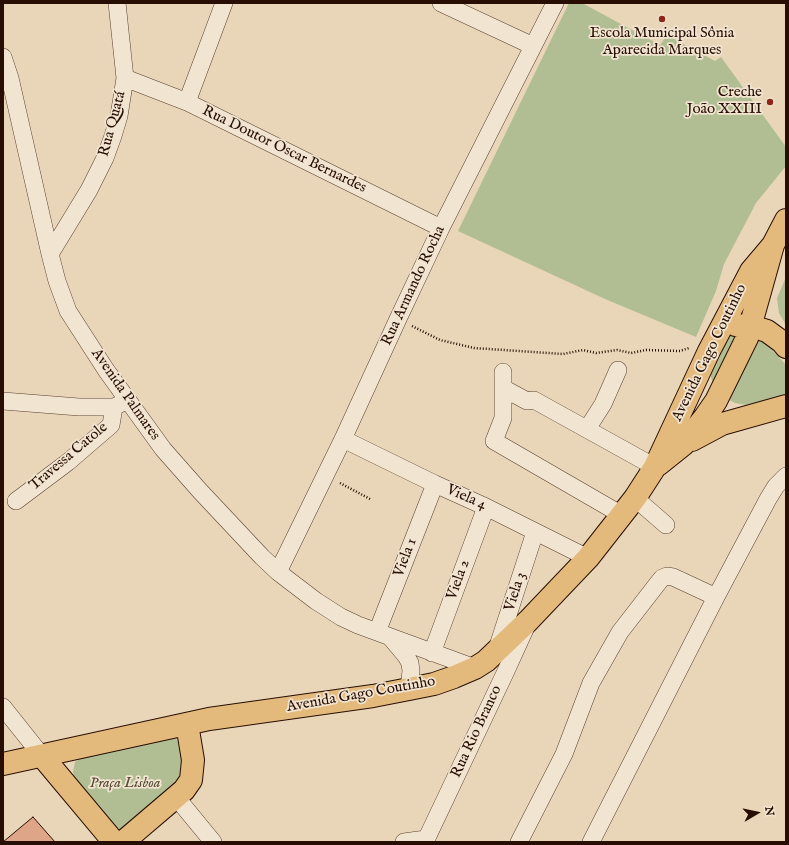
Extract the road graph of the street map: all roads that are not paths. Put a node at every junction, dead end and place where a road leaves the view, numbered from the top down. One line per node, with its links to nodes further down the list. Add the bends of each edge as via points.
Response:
1 (117, 3): 7 (street, Rua Quatá)
2 (224, 3): 8 (street)
3 (441, 3): 5 (street)
4 (555, 3): 5 (street, Rua Armando Rocha)
5 (532, 46): 10 (street, Rua Armando Rocha)
6 (3, 56): 12 (street, Avenida Palmares)
7 (125, 78): 8 (street, Rua Doutor Oscar Bernardes); 12 (street, Rua Quatá, via 119,116 106,158)
8 (187, 102): 10 (street, Rua Doutor Oscar Bernardes)
9 (786, 220): 11 (main road)
10 (441, 228): 25 (street, Rua Armando Rocha)
11 (780, 248): 13 (main road, Avenida Gago Coutinho); 15 (main road, Avenida Gago Coutinho, via 751,271)
12 (50, 254): 21 (street, Avenida Palmares, via 68,311)
13 (763, 280): 14 (main road, Avenida Gago Coutinho); 16 (main road, via 773,322)
14 (751, 326): 15 (main road, via 728,326); 16 (main road, via 767,331); 19 (main road, Avenida Gago Coutinho)
15 (719, 331): 17 (main road, Avenida Gago Coutinho)
16 (784, 345)
17 (696, 357): 19 (main road, via 705,385); 27 (main road, Avenida Gago Coutinho)
18 (618, 370): 24 (street, via 603,404)
19 (716, 401): 23 (main road, via 736,412); 26 (main road, Avenida Gago Coutinho)
20 (3, 402): 21 (street, via 79,407)
21 (121, 404): 31 (street, Travessa Catole, via 111,425); 37 (street, Avenida Palmares)
22 (786, 406): 23 (main road)
23 (750, 415): 26 (main road, via 722,424)
24 (587, 429): 27 (street); 33 (street, via 534,400 527,401 503,380 503,418 494,441)
25 (343, 439): 29 (street, Viela 4); 37 (street, Rua Armando Rocha)
26 (683, 445): 27 (main road, Avenida Gago Coutinho)
27 (655, 467): 30 (main road, Avenida Gago Coutinho)
28 (786, 477): 38 (street, via 776,486 768,499)
29 (435, 484): 32 (street, Viela 4); 40 (street, Viela 1)
30 (635, 498): 33 (main road, Avenida Gago Coutinho); 34 (street)
31 (16, 502)
32 (486, 507): 35 (street, Viela 4); 42 (street, Viela 2)
33 (622, 516): 36 (main road, Avenida Gago Coutinho)
34 (666, 525)
35 (535, 532): 36 (street, Viela 4); 41 (street, Viela 3)
36 (588, 558): 39 (main road, Avenida Gago Coutinho)
37 (278, 572): 40 (street, Avenida Palmares, via 341,617)
38 (716, 597): 55 (street, via 673,577 662,578 620,632 591,683 564,754); 56 (street)
39 (528, 621): 41 (main road, Avenida Gago Coutinho); 50 (street, Rua Rio Branco)
40 (384, 635): 42 (street, Avenida Palmares); 44 (street, Avenida Palmares, via 410,663)
41 (496, 652): 43 (main road, Avenida Gago Coutinho)
42 (432, 653): 43 (street, Avenida Palmares)
43 (475, 668): 44 (main road, Avenida Gago Coutinho, via 434,684)
44 (409, 690): 46 (main road, Avenida Gago Coutinho)
45 (3, 706): 47 (street)
46 (187, 724): 47 (main road, Avenida Gago Coutinho); 49 (main road, via 193,760 191,780)
47 (42, 756): 48 (main road, Avenida Gago Coutinho); 51 (main road)
48 (3, 764)
49 (176, 797): 52 (main road); 53 (street)
50 (426, 840): 54 (street)
51 (114, 842)
52 (123, 842)
53 (213, 842)
54 (404, 842)
55 (519, 842)
56 (591, 842)

